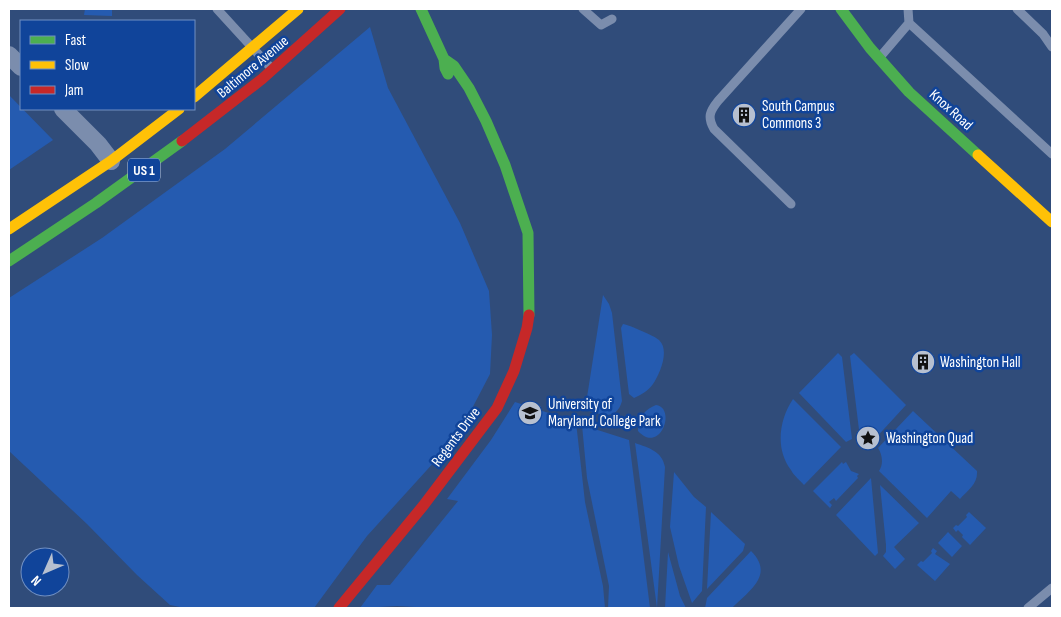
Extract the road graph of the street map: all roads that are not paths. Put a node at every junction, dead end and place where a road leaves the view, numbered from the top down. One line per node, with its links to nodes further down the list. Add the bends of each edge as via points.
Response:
1 (217, 9): 13 (lane)
2 (298, 9): 13 (street, Baltimore Avenue)
3 (340, 9): 18 (street, Baltimore Avenue / US 1)
4 (420, 9): 16 (street, Regents Drive)
5 (584, 9): 10 (lane, via 601,25)
6 (801, 9): 26 (lane, via 710,111 714,129)
7 (841, 9): 15 (street, Knox Road)
8 (908, 9): 11 (lane)
9 (1017, 9): 12 (lane)
10 (612, 19)
11 (909, 23): 15 (lane); 23 (lane)
12 (1052, 47)
13 (254, 48): 18 (lane); 20 (street, Baltimore Avenue)
14 (9, 55): 17 (street)
15 (879, 58): 27 (street, Knox Road, via 931,113)
16 (444, 59): 19 (street, Regents Drive); 29 (street, Regents Drive, via 454,66 469,88 505,165 528,233)
17 (20, 66)
18 (273, 70): 30 (street, Baltimore Avenue / US 1, via 182,143)
19 (454, 86)
20 (195, 96)
21 (64, 110): 24 (street)
22 (177, 110): 24 (street, US 1)
23 (1052, 154)
24 (111, 161): 28 (street, US 1)
25 (499, 183): 29 (street, Regents Drive)
26 (791, 204)
27 (1048, 215)
28 (9, 229)
29 (527, 255): 32 (street, Regents Drive, via 530,308 527,328 514,371 497,408)
30 (9, 261)
31 (1052, 588): 33 (lane)
32 (339, 608)
33 (1028, 608)

